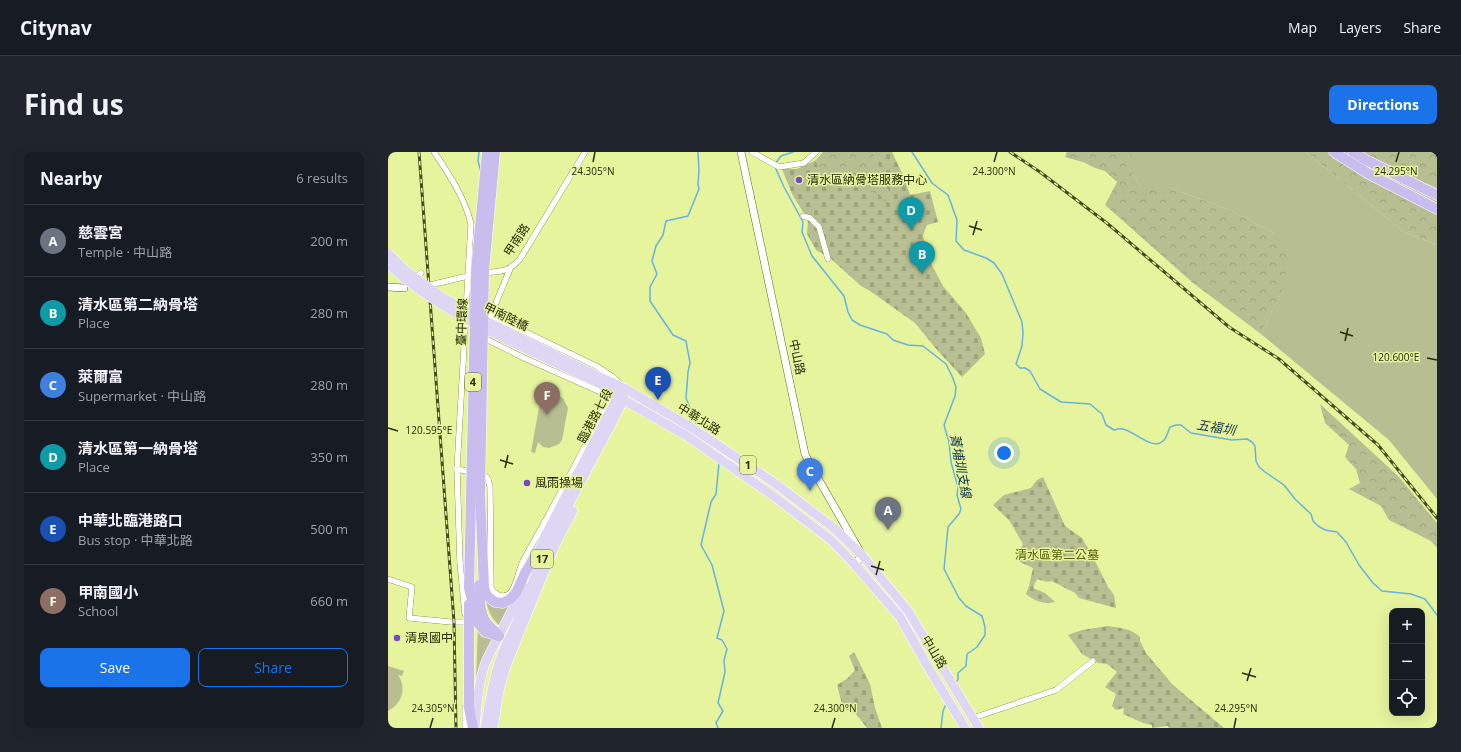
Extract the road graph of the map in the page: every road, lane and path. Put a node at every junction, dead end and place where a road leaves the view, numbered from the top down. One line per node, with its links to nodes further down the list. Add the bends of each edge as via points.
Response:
1 (434, 152): 18 (street, via 468,212 471,233)
2 (487, 152): 28 (highway, 臺中環線 / 4, bridge, via 476,270)
3 (495, 152): 28 (highway, 臺中環線 / 4, bridge, via 484,270)
4 (585, 152): 16 (street, 甲南路, via 520,258)
5 (741, 152): 32 (street, 中山路, via 805,454)
6 (752, 152): 7 (street, via 779,167 804,163)
7 (816, 152)
8 (1334, 152): 11 (highway, via 1369,174)
9 (1353, 152): 10 (highway)
10 (1437, 195)
11 (1437, 209)
12 (803, 216): 14 (street, via 810,218 819,227)
13 (388, 254): 24 (main road, 甲南陸橋 / 1, bridge, via 440,296)
14 (828, 259)
15 (388, 264): 24 (main road, 甲南陸橋 / 1, bridge, via 436,301 517,344)
16 (510, 269): 18 (street, 甲南路); 22 (street)
17 (421, 273): 20 (street)
18 (468, 275): 20 (street, 甲南路, via 430,286); 21 (street)
19 (388, 286): 20 (street)
20 (404, 288)
21 (467, 304): 22 (street, 中華北路); 23 (street)
22 (491, 315): 25 (street, 中華北路, via 598,367 614,377)
23 (466, 328): 26 (street, 中華北路, via 522,357); 27 (street)
24 (577, 369): 25 (main road, 1); 26 (main road, 1)
25 (624, 388): 26 (main road, 臨港路七段 / 17); 32 (main road, 中華北路 / 1, via 694,429 776,484 835,529)
26 (623, 400): 27 (street, via 607,402 522,563 512,591 508,595 496,594 491,588 488,479 484,475); 29 (main road, 臨港路七段 / 17); 31 (main road, 臨港路七段 / 17); 33 (main road, 中華北路 / 1, via 687,436 772,495 831,540)
27 (457, 469): 36 (street)
28 (475, 494): 30 (highway); 35 (highway)
29 (552, 544): 37 (main road, 臨港路七段 / 17, via 512,633); 43 (main road, 臨港路七段 / 17, via 506,666)
30 (481, 548): 31 (highway, via 484,588 489,599 499,603 514,597); 37 (highway, via 481,608 486,622)
31 (536, 555): 37 (main road, 臨港路七段 / 17)
32 (862, 555): 33 (street); 39 (main road, 中山路 / 1, via 908,611)
33 (855, 565): 44 (main road, 中山路 / 1, via 900,617)
34 (388, 579): 36 (street, via 412,587 409,618)
35 (469, 588): 37 (highway, via 478,623 485,632); 41 (highway, via 469,708)
36 (465, 622): 40 (street)
37 (503, 639): 41 (main road, 臨港路七段 / 17, via 487,659 483,669); 42 (main road, 臨港路七段 / 17)
38 (1093, 661): 39 (street, via 1056,690)
39 (973, 718): 45 (main road, 中山路 / 1)
40 (465, 728)
41 (474, 728)
42 (485, 728)
43 (493, 728)
44 (966, 728)
45 (979, 728)

